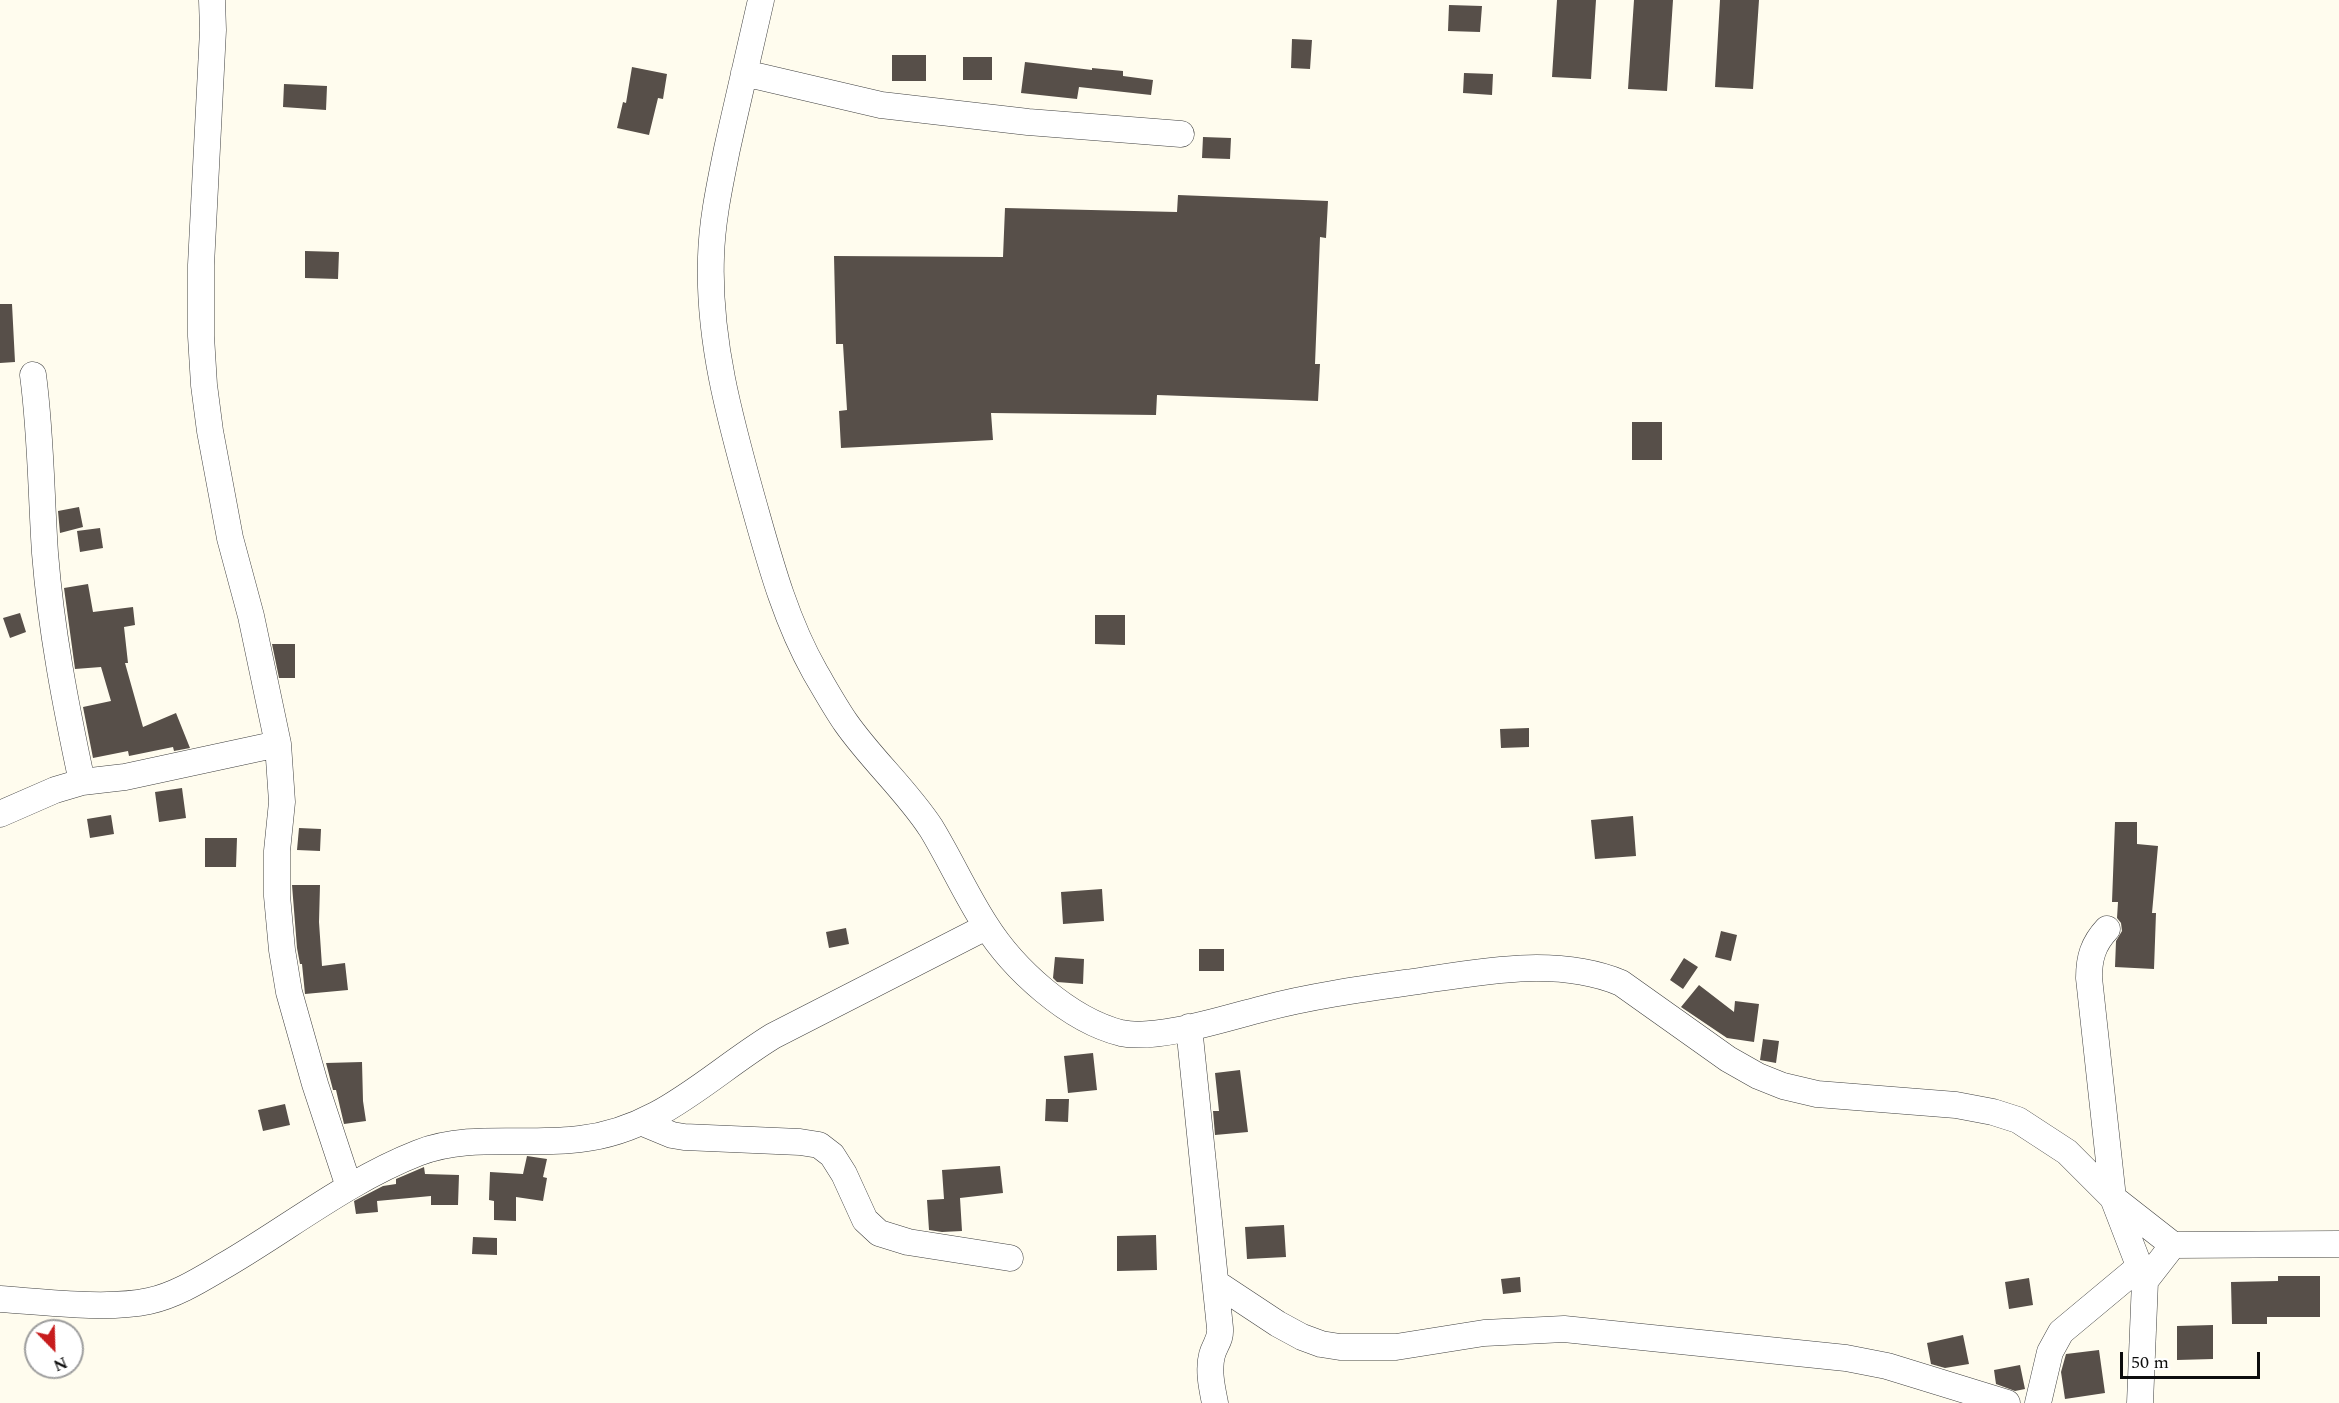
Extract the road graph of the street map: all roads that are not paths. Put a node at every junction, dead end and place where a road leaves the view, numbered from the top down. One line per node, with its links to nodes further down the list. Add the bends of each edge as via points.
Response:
1 (212, 0): 6 (street, via 201,265 204,385 230,538)
2 (761, 0): 3 (street)
3 (744, 73): 4 (street, via 915,110); 9 (street, via 713,222 711,291 724,394 774,578 792,627 815,672 848,724 925,819)
4 (1181, 134)
5 (33, 375): 7 (street, via 50,597)
6 (278, 744): 7 (street, via 125,777); 13 (street, via 282,802 277,896 282,950 301,1037)
7 (82, 782): 8 (street)
8 (0, 814)
9 (986, 927): 11 (street, via 1008,955 1055,999 1095,1022 1122,1033 1139,1034); 12 (street, via 773,1036)
10 (2107, 929): 14 (street, via 2094,948 2089,978)
11 (1189, 1027): 14 (street, via 1352,991 1483,972 1533,969 1601,974 1621,983 1728,1059 1783,1086 1817,1094 1956,1105 2018,1120 2067,1152); 19 (street)
12 (643, 1123): 13 (street, via 580,1139 442,1146 389,1166); 17 (street, via 684,1137 819,1145 832,1155 865,1220 879,1233 908,1242)
13 (349, 1187): 20 (street, via 198,1281 151,1300 98,1304)
14 (2113, 1198): 16 (street); 18 (street)
15 (2339, 1244): 16 (street)
16 (2173, 1245): 18 (street)
17 (1010, 1258)
18 (2142, 1274): 23 (street, via 2061,1332 2050,1352); 24 (street)
19 (1216, 1283): 21 (street, via 1221,1333 1211,1362); 22 (street, via 1278,1324 1321,1344 1340,1347 1396,1347 1484,1333 1564,1329 1846,1358 1887,1366)
20 (0, 1299)
21 (1215, 1403)
22 (2007, 1403)
23 (2038, 1403)
24 (2140, 1403)

